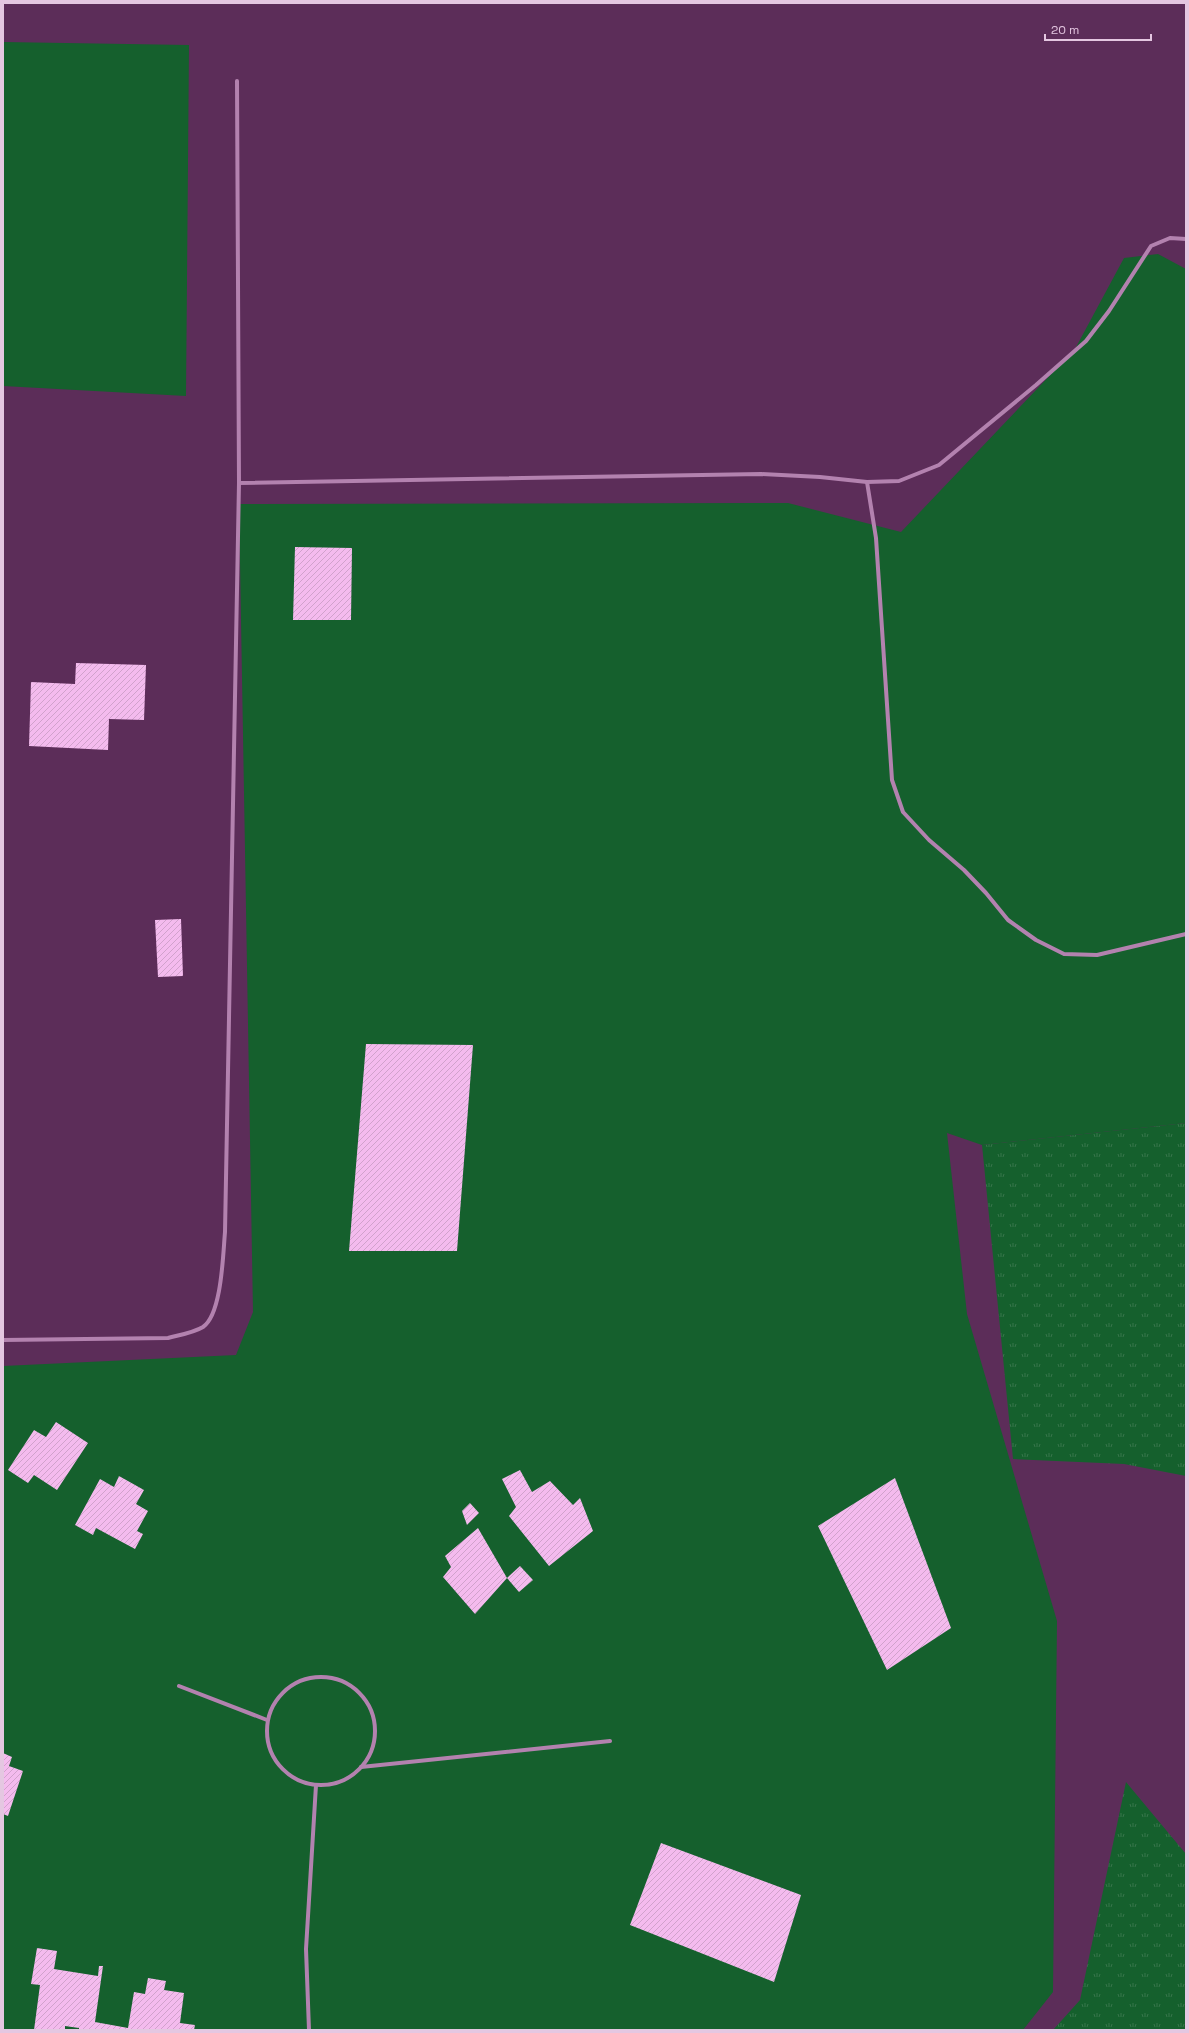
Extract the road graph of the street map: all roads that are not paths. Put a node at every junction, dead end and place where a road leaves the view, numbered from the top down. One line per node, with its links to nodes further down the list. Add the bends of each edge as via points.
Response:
1 (237, 81): 4 (street)
2 (1186, 239): 3 (street, via 1170,238 1151,246 1109,311 1086,341 939,465 899,481)
3 (868, 482): 4 (street, via 761,474); 5 (street, via 876,538 892,780 903,812 929,840 964,870 1008,920 1036,940 1064,954 1097,955)
4 (239, 483): 6 (street, via 225,1232 214,1312 204,1326 168,1338)
5 (1186, 934)
6 (3, 1340)
7 (179, 1686): 8 (street)
8 (267, 1720): 10 (street, via 278,1697 297,1681 322,1676 345,1681 364,1697 374,1720 373,1745); 11 (street, via 266,1735 277,1763 288,1774 302,1782)
9 (610, 1741): 10 (street)
10 (361, 1767): 11 (street, via 348,1778 333,1784)
11 (316, 1785): 12 (street, via 306,1949)
12 (309, 2030)

